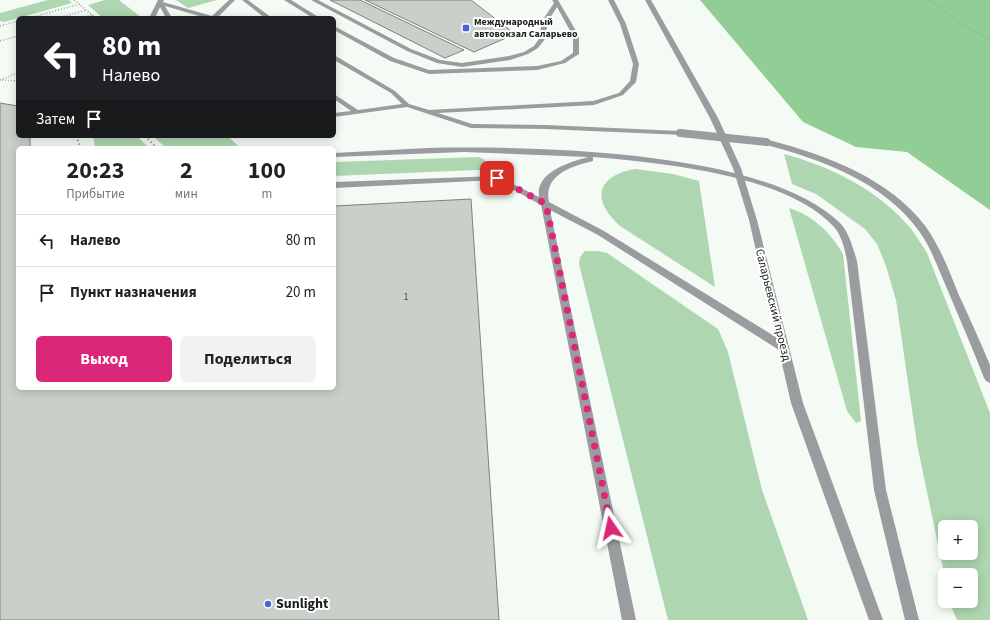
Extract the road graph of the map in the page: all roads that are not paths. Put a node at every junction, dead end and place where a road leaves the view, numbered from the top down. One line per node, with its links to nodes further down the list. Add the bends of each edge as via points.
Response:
1 (232, 0): 12 (street)
2 (245, 0): 13 (street)
3 (287, 0): 14 (street)
4 (314, 0): 8 (street, via 409,50 439,62 462,65 510,58 536,47 542,39 545,21)
5 (610, 0): 20 (street, via 623,24 636,64 633,82 621,94 594,103)
6 (648, 0): 24 (street, Саларьевский проезд, via 714,118)
7 (161, 1): 9 (street); 10 (street); 11 (street)
8 (556, 1): 15 (street, via 576,36 576,54 563,62 537,68 429,72 393,59)
9 (153, 16)
10 (168, 16)
11 (207, 16)
12 (215, 16)
13 (266, 16)
14 (314, 16)
15 (336, 29)
16 (336, 58): 18 (street, via 392,92)
17 (336, 97): 19 (street)
18 (407, 105): 19 (street); 20 (street)
19 (357, 112): 21 (street)
20 (426, 112): 28 (street, bridge, via 471,126 546,126 680,133 766,142 831,162 886,194 917,222 940,260)
21 (336, 115)
22 (336, 155): 23 (street, via 484,150)
23 (602, 156): 24 (street, via 695,167); 26 (street, via 571,164 554,174 544,186)
24 (739, 177): 27 (street, Саларьевский проезд, via 753,220); 31 (street, via 776,187 820,209 837,225 846,242 852,261 880,490)
25 (336, 185): 26 (street, via 497,178)
26 (546, 204): 27 (street, via 601,233); 29 (street)
27 (783, 347): 30 (street, Саларьевский проезд, via 797,403)
28 (990, 378)
29 (629, 620)
30 (876, 620)
31 (912, 620)

